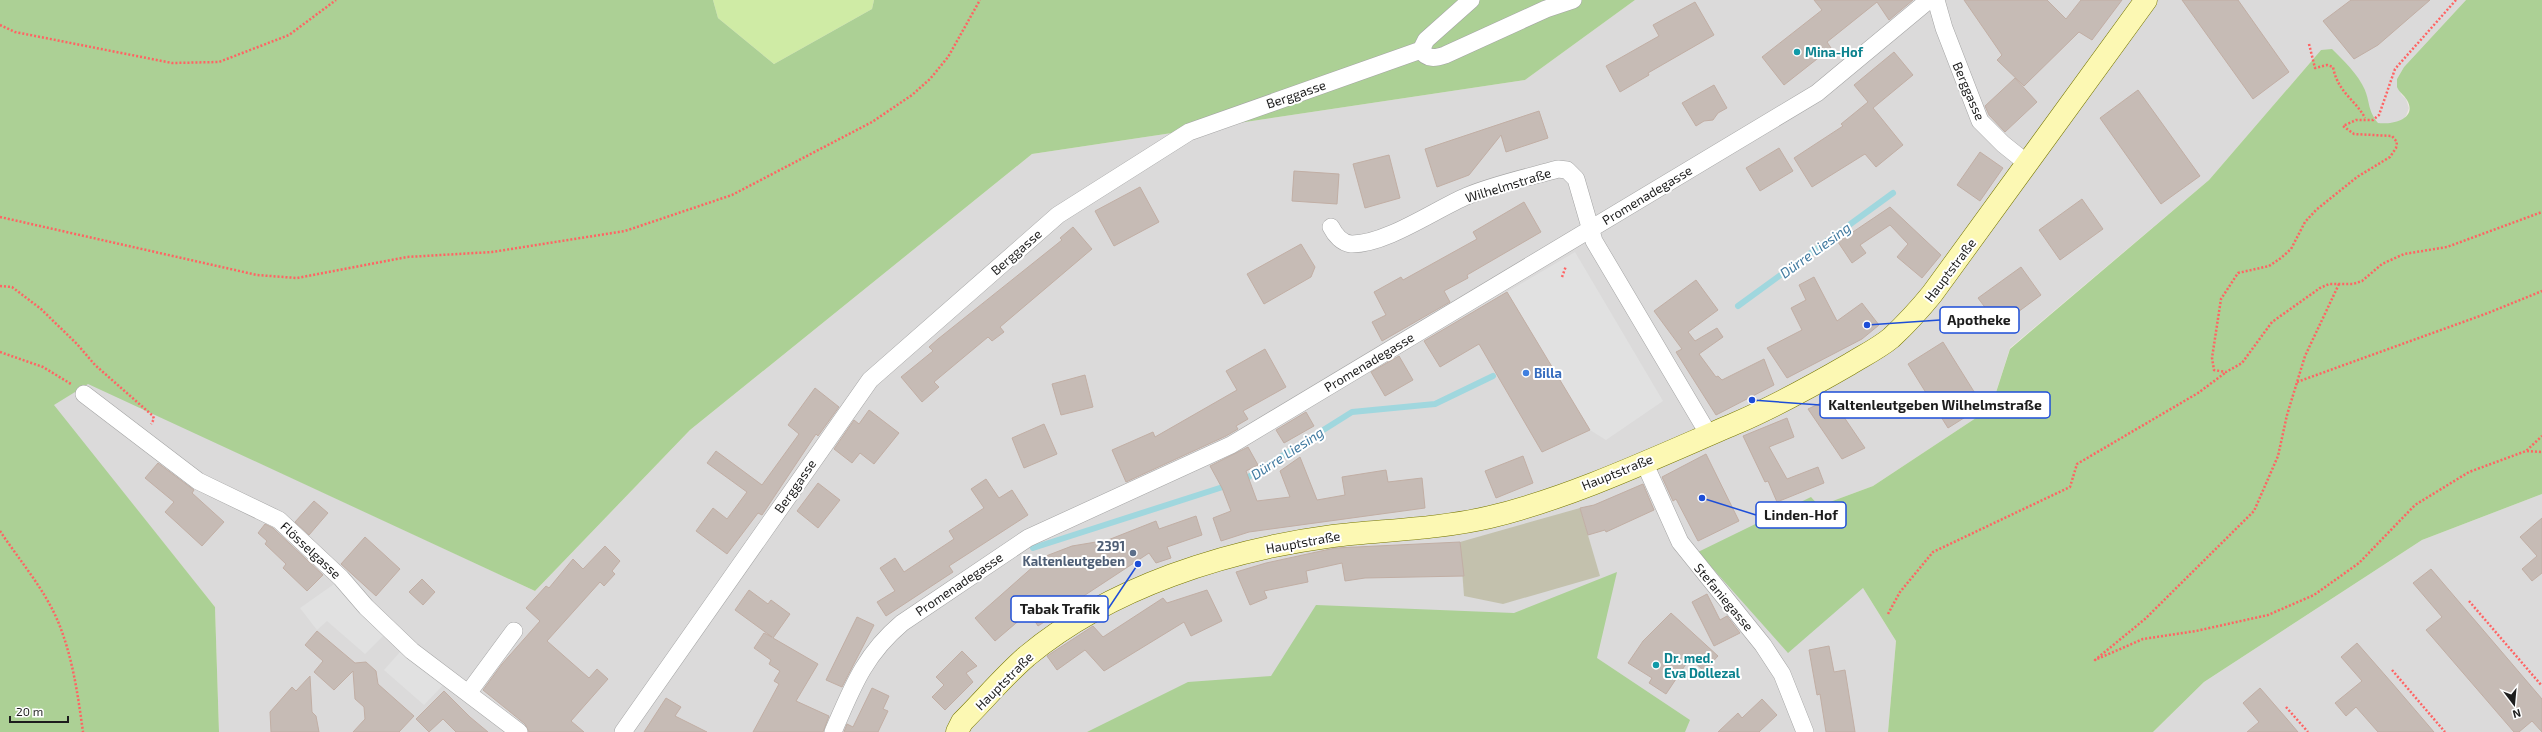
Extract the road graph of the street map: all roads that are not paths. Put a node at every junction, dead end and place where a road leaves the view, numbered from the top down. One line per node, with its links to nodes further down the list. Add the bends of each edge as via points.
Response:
1 (1471, 0): 6 (street, via 1426,40)
2 (1573, 0): 6 (street, via 1546,9 1438,57 1427,57)
3 (1929, 0): 9 (street, Promenadegasse, via 1817,93)
4 (1936, 0): 7 (street, Berggasse, via 1944,28 1980,121)
5 (2146, 0): 7 (main road, Hauptstraße)
6 (1421, 50): 16 (street, Berggasse, via 1189,132 1058,215 870,380)
7 (2028, 164): 11 (main road, Hauptstraße, via 1914,317 1889,340 1808,389)
8 (1331, 227): 9 (street, Wilhelmstraße, via 1338,238 1346,242 1367,241 1403,229 1469,195 1558,169 1567,170 1576,179)
9 (1590, 230): 11 (street, Wilhelmstraße, via 1594,241); 17 (street, Promenadegasse, via 1231,445 1028,538 902,623 884,638 858,674)
10 (84, 394): 14 (street, Flösselgasse, via 198,481 279,520 412,650)
11 (1709, 435): 12 (main road, Hauptstraße)
12 (1644, 462): 18 (main road, Hauptstraße, via 1544,501 1488,517 1286,544 1212,562 1147,586 1088,614 1051,638 1025,658 962,722); 19 (street, Stefaniegasse, via 1680,542 1763,645 1782,674)
13 (514, 631): 14 (street)
14 (469, 692): 15 (street, Flösselgasse)
15 (519, 732)
16 (623, 732)
17 (833, 732)
18 (957, 732)
19 (1805, 732)

